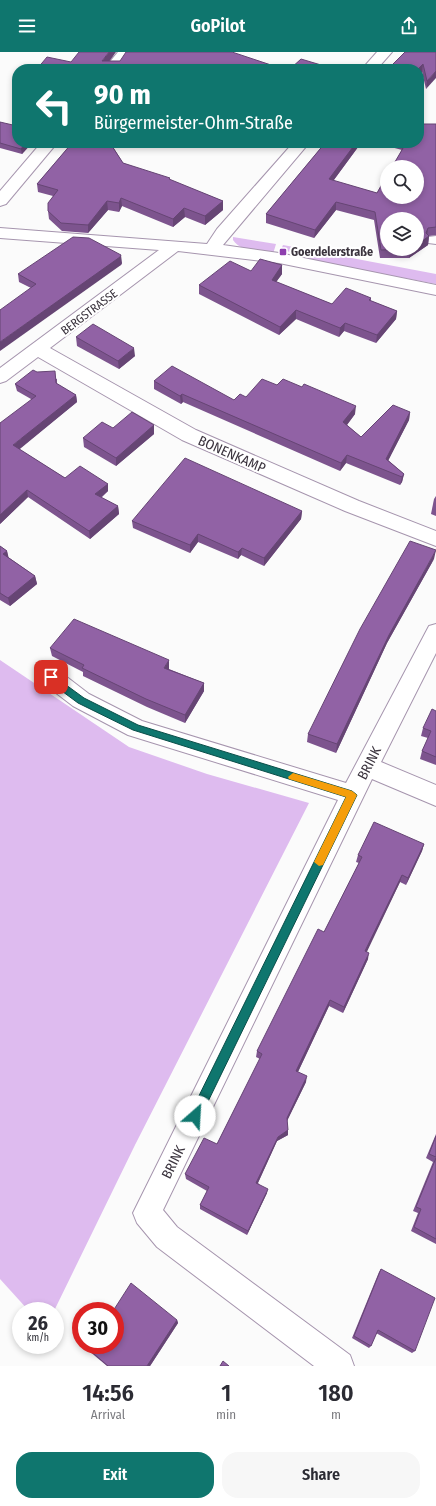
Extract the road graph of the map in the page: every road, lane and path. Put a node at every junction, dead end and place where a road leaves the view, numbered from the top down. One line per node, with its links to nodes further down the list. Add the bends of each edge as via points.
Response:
1 (125, 52): 3 (street)
2 (385, 52): 4 (street)
3 (115, 64)
4 (374, 64)
5 (45, 148): 7 (street)
6 (297, 148): 10 (street)
7 (0, 201)
8 (0, 233): 9 (street)
9 (176, 245): 10 (street); 12 (street, BERGSTRASSE)
10 (212, 248): 11 (street, via 279,258)
11 (436, 290)
12 (38, 349): 13 (street, BERGSTRASSE); 14 (street, BONENKAMP, via 189,435 352,506)
13 (0, 377)
14 (436, 539)
15 (436, 632): 17 (street, BRINK)
16 (51, 677): 18 (street, via 81,700 136,728)
17 (367, 766): 18 (street, BRINK); 19 (street)
18 (352, 795): 20 (street, BRINK, via 147,1213 167,1237)
19 (436, 796)
20 (339, 1366)

